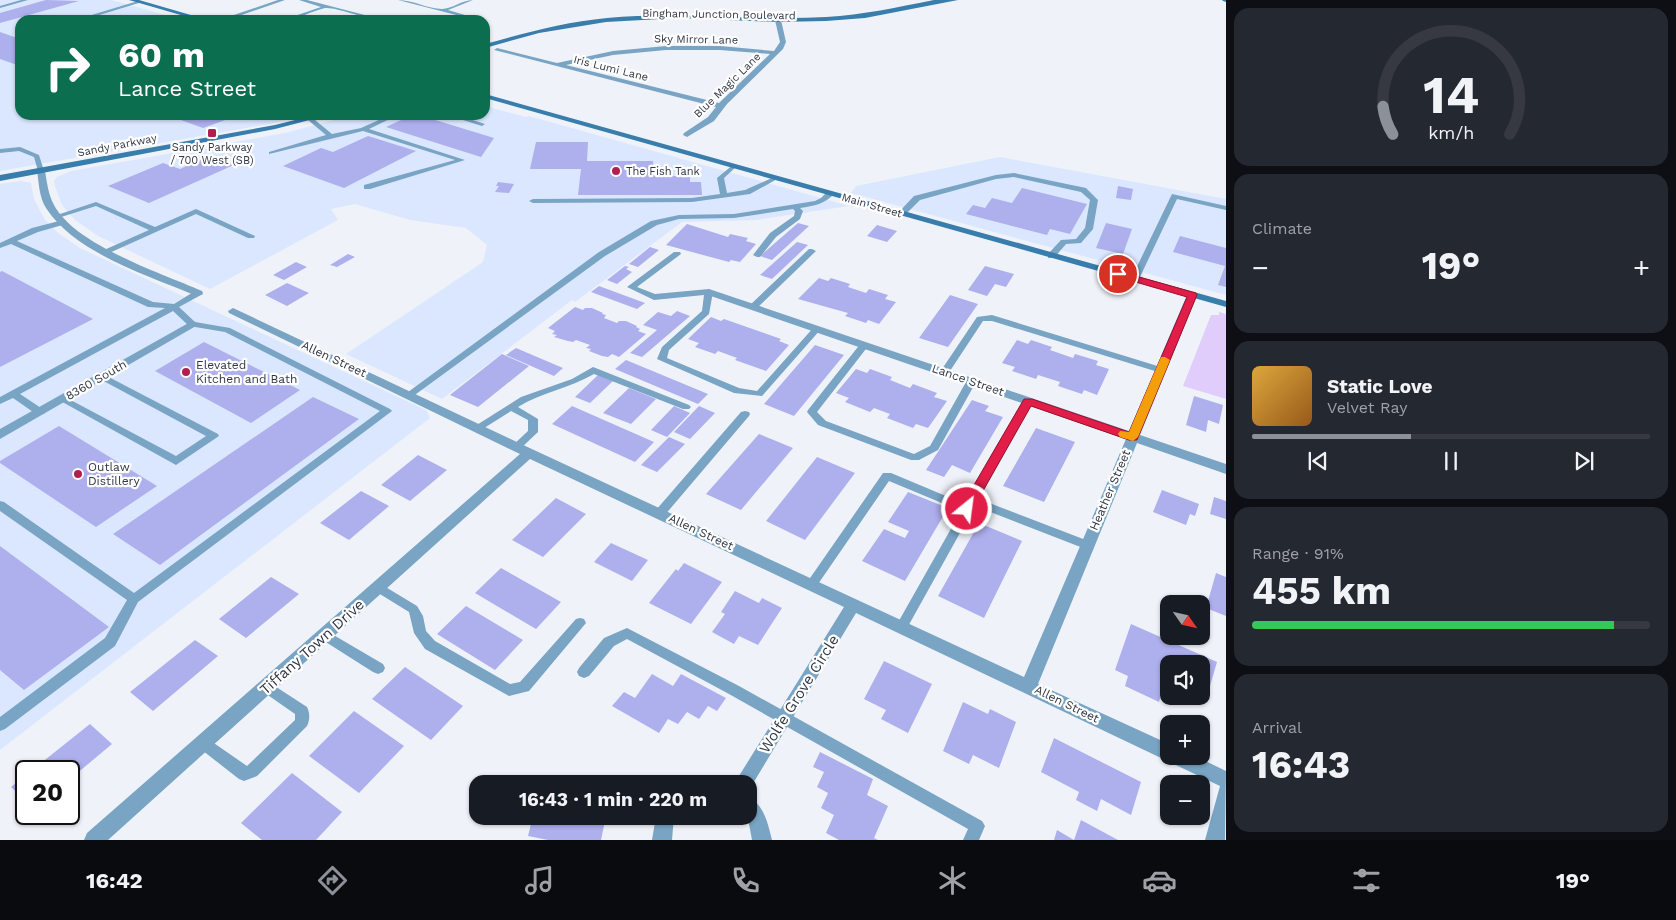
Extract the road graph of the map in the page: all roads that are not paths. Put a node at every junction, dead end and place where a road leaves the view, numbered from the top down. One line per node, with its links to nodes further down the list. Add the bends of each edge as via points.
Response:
1 (26, 0): 10 (lane)
2 (132, 0): 8 (main road)
3 (283, 0): 14 (lane)
4 (301, 0): 9 (lane)
5 (400, 0): 11 (lane)
6 (470, 0): 11 (lane)
7 (954, 0): 18 (main road, Bingham Junction Boulevard, via 854,17)
8 (140, 2): 12 (lane); 13 (main road)
9 (326, 6): 15 (lane); 16 (lane)
10 (0, 7)
11 (444, 10): 17 (lane)
12 (94, 15)
13 (187, 15)
14 (237, 15)
15 (300, 15)
16 (361, 15)
17 (462, 15)
18 (779, 23): 19 (main road, Bingham Junction Boulevard, via 686,16 622,18 551,28); 20 (main road, Bingham Junction Boulevard, via 685,21 620,24 557,33); 22 (street, Blue Magic Lane, via 783,42)
19 (490, 45)
20 (497, 50): 21 (main road, Bingham Junction Boulevard); 23 (street, Iris Lumi Lane)
21 (490, 53)
22 (776, 53): 23 (street, Sky Mirror Lane, via 692,46 661,47 613,52); 25 (street, Blue Magic Lane)
23 (557, 66): 25 (street, Iris Lumi Lane)
24 (490, 97): 36 (main road, Main Street)
25 (720, 106): 32 (street, Blue Magic Lane, via 711,119)
26 (297, 120): 37 (main road, Sandy Parkway)
27 (311, 120): 33 (lane)
28 (384, 120): 31 (lane)
29 (468, 120): 30 (lane)
30 (482, 124)
31 (363, 129): 33 (lane); 40 (lane, via 462,160)
32 (687, 135)
33 (331, 136): 35 (lane)
34 (0, 151): 37 (lane, via 20,149 37,156)
35 (271, 153)
36 (734, 166): 39 (main road, Main Street); 42 (lane, via 720,178)
37 (41, 171): 38 (main road, Sandy Parkway); 47 (street, via 48,200)
38 (0, 178)
39 (776, 178): 41 (main road, Main Street); 42 (lane, via 747,192)
40 (367, 187)
41 (831, 193): 44 (lane, via 821,202); 46 (main road, Main Street)
42 (724, 195): 43 (lane, via 692,200)
43 (534, 201)
44 (794, 206): 54 (lane, via 799,211 797,217 772,235); 72 (lane, via 734,216 679,218 654,223 602,254)
45 (1226, 208): 56 (lane, via 1175,196)
46 (902, 213): 55 (main road, Main Street); 55 (lane, via 917,198 996,177 1014,175 1082,190 1094,200 1089,229 1078,241 1064,242)
47 (61, 219): 48 (lane, via 96,204); 50 (lane); 52 (street)
48 (154, 230): 49 (lane, via 196,210); 52 (lane)
49 (251, 236)
50 (4, 243): 61 (lane, via 151,305)
51 (812, 251): 62 (lane)
52 (107, 252): 58 (street)
53 (677, 254): 57 (lane, via 630,287 654,297)
54 (757, 255)
55 (1051, 256): 56 (main road, Main Street)
56 (1135, 279): 59 (main road, Main Street)
57 (710, 292): 62 (street, Lance Street); 65 (lane, via 706,312 665,349 662,359 737,391 759,394)
58 (198, 293): 61 (lane)
59 (1192, 295): 60 (main road, Main Street); 67 (street, Heather Street)
60 (1226, 304)
61 (174, 306): 64 (lane); 71 (lane)
62 (753, 307): 65 (street, Lance Street)
63 (233, 311): 72 (street, Allen Street)
64 (192, 324): 69 (street, 8360 South); 91 (lane, via 227,330 387,411)
65 (818, 329): 66 (street, Lance Street)
66 (864, 345): 68 (street, Lance Street); 70 (lane, via 812,412 822,422 915,458 934,448)
67 (1161, 370): 68 (lane, via 992,318 980,319); 82 (street, Heather Street)
68 (944, 372): 70 (street, Lance Street)
69 (102, 376): 73 (street, 8360 South); 73 (lane, via 214,436 176,461)
70 (971, 382): 75 (street, Lance Street)
71 (13, 394): 74 (lane); 78 (lane)
72 (409, 394): 80 (street, Allen Street)
73 (62, 399): 78 (street, 8360 South)
74 (0, 401)
75 (1028, 401): 82 (street, Lance Street); 86 (lane)
76 (511, 407): 77 (lane, via 546,390 575,381 593,370); 80 (lane); 83 (lane, via 533,419 533,432)
77 (686, 407)
78 (40, 412): 81 (street, 8360 South)
79 (745, 414): 87 (lane)
80 (476, 428): 83 (street, Allen Street)
81 (0, 435)
82 (1133, 437): 84 (street, Lance Street); 88 (street, Heather Street)
83 (523, 450): 87 (street, Allen Street); 90 (street, Tiffany Town Drive)
84 (1226, 469)
85 (0, 505): 91 (lane)
86 (969, 505): 88 (lane); 89 (lane, via 887,476); 94 (lane)
87 (660, 513): 89 (street, Allen Street)
88 (1087, 545): 99 (street, Heather Street)
89 (812, 584): 92 (street, Allen Street)
90 (379, 588): 93 (lane, via 413,609 420,633 430,645 509,690 524,687); 95 (street, Tiffany Town Drive)
91 (134, 599): 101 (lane, via 110,642)
92 (854, 604): 94 (street, Allen Street); 100 (street, Wolfe Grove Circle)
93 (580, 623)
94 (902, 626): 99 (street, Allen Street)
95 (325, 635): 96 (lane); 98 (street, Tiffany Town Drive)
96 (378, 668)
97 (584, 672): 100 (lane, via 609,642 627,633)
98 (267, 686): 102 (street, Tiffany Town Drive); 102 (lane, via 302,712 302,722 252,771 244,774)
99 (1029, 686): 103 (street, Allen Street)
100 (784, 718): 105 (street, Wolfe Grove Circle); 113 (lane, via 977,826)
101 (0, 725)
102 (203, 743): 110 (street, Tiffany Town Drive)
103 (1160, 749)
104 (1195, 765): 106 (street)
105 (749, 775)
106 (1226, 780)
107 (1226, 792): 114 (street)
108 (757, 820): 112 (street)
109 (664, 825): 111 (street)
110 (94, 840)
111 (662, 840)
112 (762, 840)
113 (971, 840)
114 (1215, 840)

